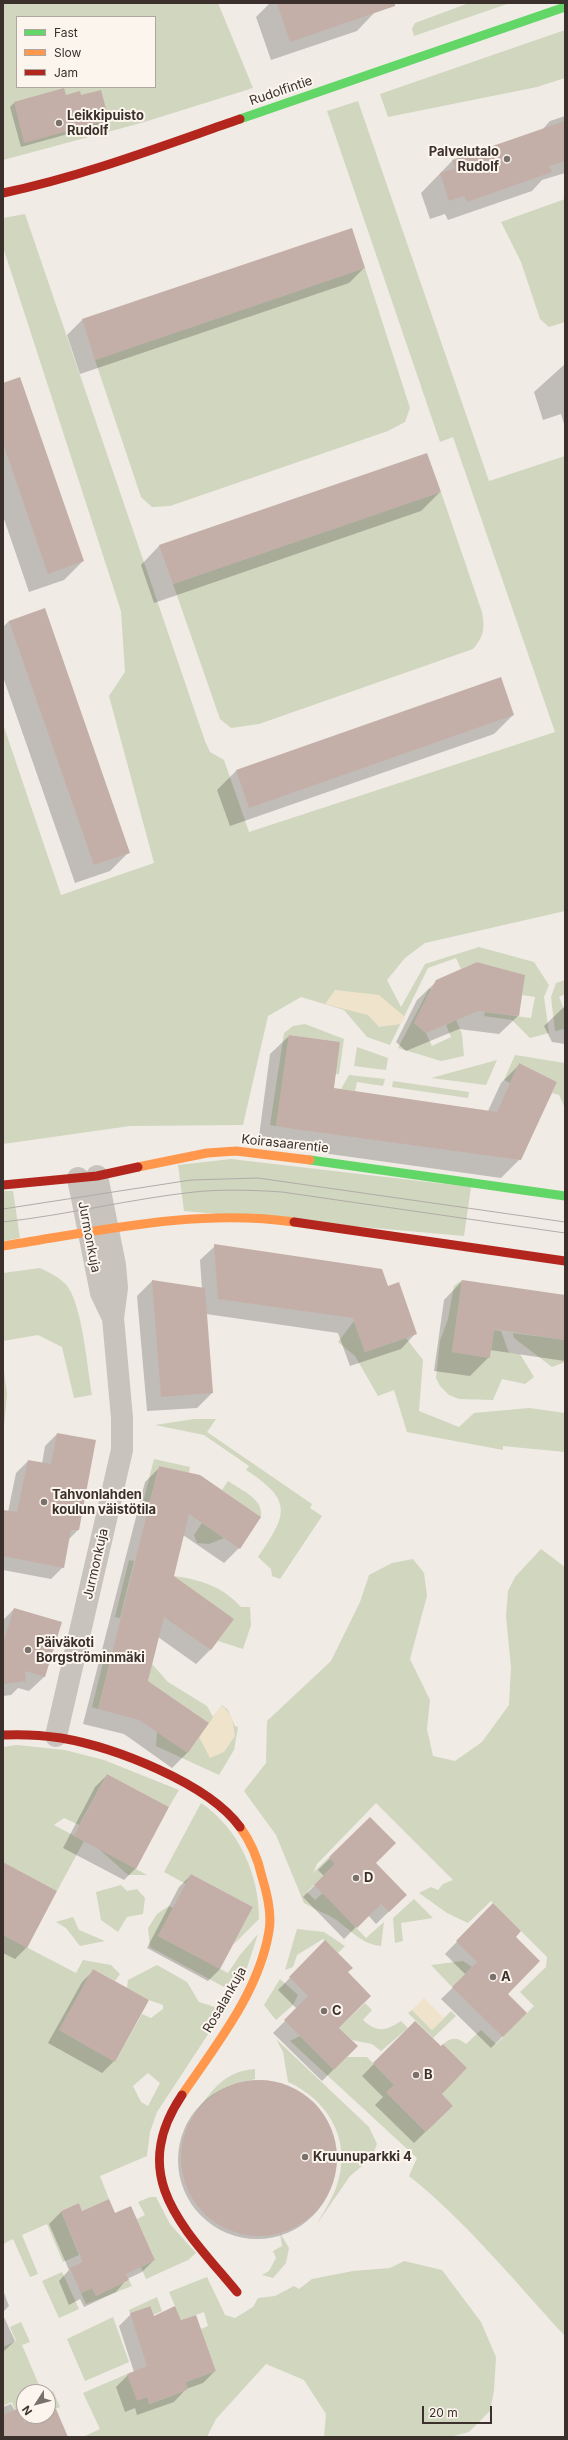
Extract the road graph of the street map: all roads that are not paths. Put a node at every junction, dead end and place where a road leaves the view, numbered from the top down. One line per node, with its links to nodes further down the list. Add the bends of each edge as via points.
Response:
1 (565, 7): 2 (street, Rudolfintie, via 88,171)
2 (3, 193)
3 (88, 1177): 4 (street, Koirasaarentie); 5 (street, Koirasaarentie, via 208,1153 236,1152 271,1154); 6 (street, Jurmonkuja); 7 (street, Jurmonkuja)
4 (3, 1186)
5 (565, 1196)
6 (109, 1229): 7 (street); 9 (street, via 185,1218 276,1219); 10 (street, Jurmonkuja, via 117,1288)
7 (88, 1232): 8 (street); 10 (street, Jurmonkuja, via 101,1293)
8 (3, 1246)
9 (565, 1261)
10 (112, 1318): 12 (street, Jurmonkuja, via 122,1418 122,1450)
11 (3, 1735): 12 (street, Rosalankuja)
12 (56, 1736): 13 (street, Rosalankuja, via 103,1748 195,1787 225,1809 252,1845 266,1885 269,1930 254,1980 172,2110 164,2129 158,2165 161,2183 172,2208)
13 (237, 2292)

